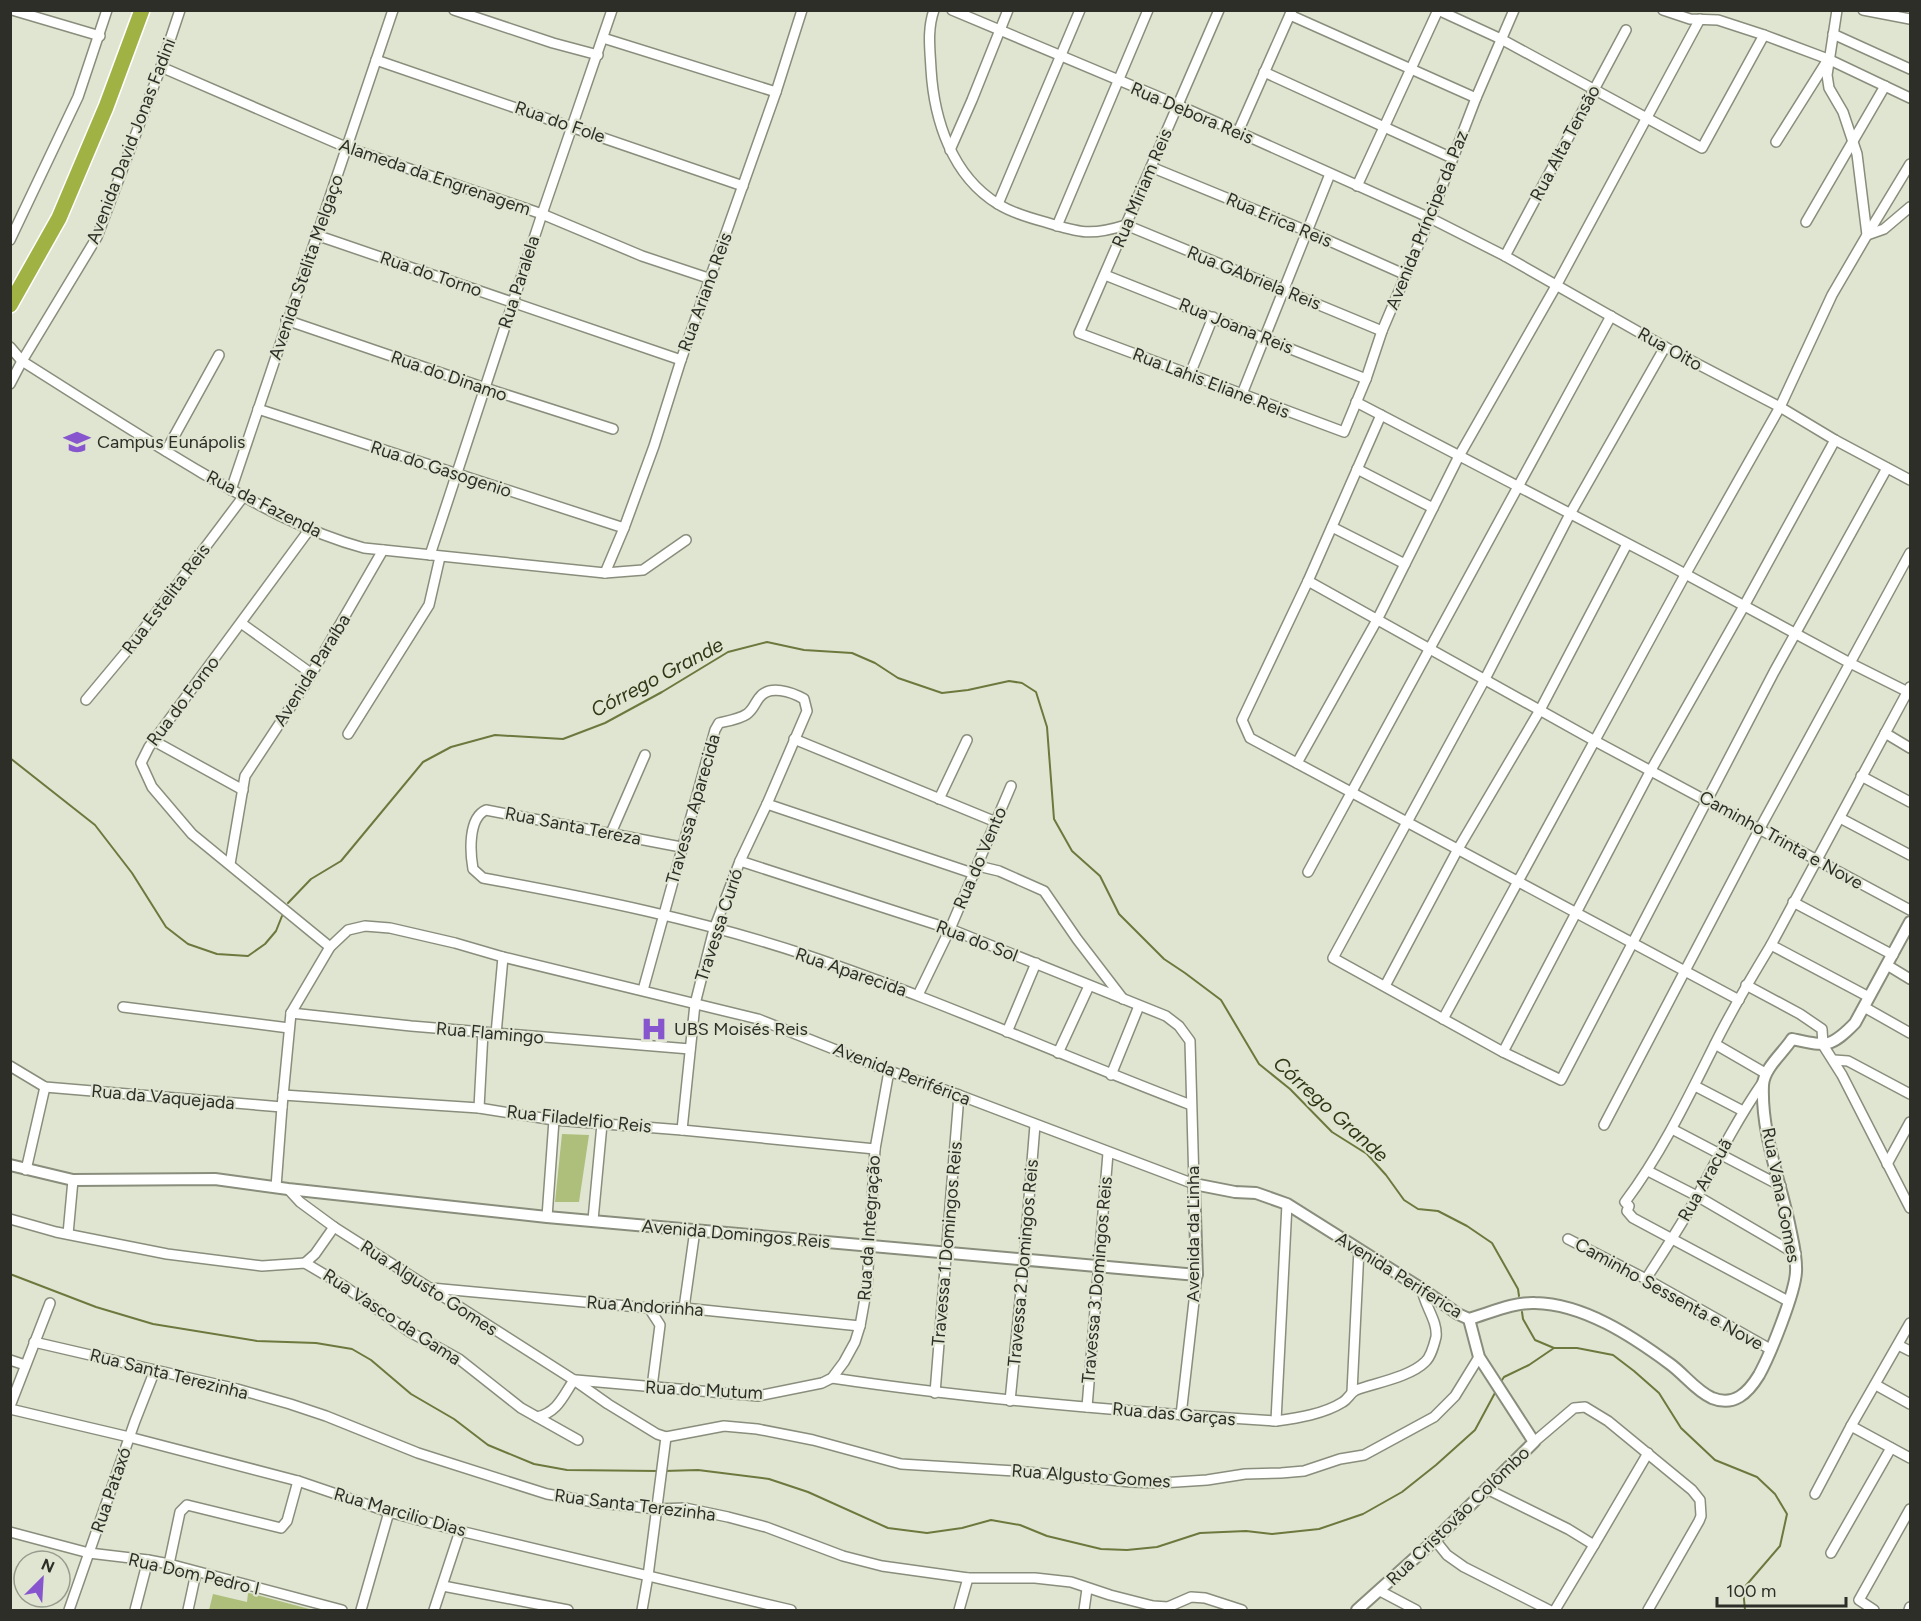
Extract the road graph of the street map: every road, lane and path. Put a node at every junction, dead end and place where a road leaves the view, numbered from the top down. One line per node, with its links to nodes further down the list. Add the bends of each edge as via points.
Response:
1 (12, 10): 27 (street)
2 (107, 10): 27 (street)
3 (142, 10): 77 (highway, via 59,218)
4 (180, 10): 34 (street, Avenida David Jonas Fadini)
5 (393, 10): 33 (street, Avenida Stelita Melgaço)
6 (454, 10): 30 (street)
7 (612, 10): 28 (street, Rua Paralela)
8 (802, 10): 41 (street, Rua Ariano Reis)
9 (934, 10): 52 (street, via 929,26 932,84)
10 (951, 10): 24 (street, Rua Debora Reis)
11 (1008, 10): 24 (street)
12 (1080, 10): 31 (street)
13 (1148, 10): 38 (street)
14 (1219, 10): 44 (street, Rua Miriam Reis)
15 (1438, 10): 29 (street); 35 (street)
16 (1514, 10): 29 (street, Avenida Príncipe da Paz)
17 (1663, 10): 22 (street)
18 (1837, 10): 25 (street)
19 (1863, 10): 21 (street)
20 (1291, 13): 35 (street); 37 (street)
21 (1911, 19)
22 (1700, 20): 26 (street, via 1718,20); 45 (street)
23 (1626, 30): 40 (street, Rua Alta Tensão)
24 (1000, 32): 31 (street, Rua Debora Reis); 52 (street)
25 (1833, 34): 32 (street); 36 (street)
26 (1764, 35): 32 (street); 45 (street, via 1702,148)
27 (100, 36): 69 (street, via 78,97)
28 (603, 38): 30 (street, Rua Paralela); 41 (street)
29 (1501, 39): 40 (street); 42 (street, Avenida Príncipe da Paz)
30 (598, 55): 46 (street, Rua Paralela)
31 (1060, 57): 38 (street, Rua Debora Reis); 59 (street)
32 (1828, 59): 39 (street); 49 (street, via 1829,88 1843,112); 50 (street)
33 (376, 60): 46 (street, Rua do Fole); 51 (street, Avenida Stelita Melgaço)
34 (161, 67): 51 (street, Alameda da Engrenagem); 88 (street, Avenida David Jonas Fadini, via 97,237)
35 (1411, 68): 42 (street); 47 (street)
36 (1911, 69)
37 (1264, 72): 47 (street); 48 (street)
38 (1118, 81): 44 (street, Rua Debora Reis); 65 (street)
39 (1885, 86): 43 (street); 49 (street)
40 (1593, 90): 45 (street); 70 (street, Rua Alta Tensão)
41 (776, 92): 57 (street, Rua Ariano Reis)
42 (1476, 98): 53 (street, Avenida Príncipe da Paz)
43 (1911, 98)
44 (1178, 105): 48 (street, Rua Debora Reis); 55 (street, Rua Miriam Reis)
45 (1647, 119): 74 (street)
46 (572, 126): 57 (street, Rua do Fole); 61 (street, Rua Paralela)
47 (1384, 126): 53 (street); 58 (street)
48 (1238, 132): 56 (street, Rua Debora Reis)
49 (1852, 140): 63 (street); 68 (street)
50 (1776, 142)
51 (348, 148): 61 (street, Alameda da Engrenagem); 67 (street, Avenida Stelita Melgaço)
52 (950, 150): 59 (street, via 961,169)
53 (1452, 158): 62 (street, Avenida Príncipe da Paz)
54 (1911, 164): 68 (street)
55 (1151, 167): 64 (street, Rua Miriam Reis); 66 (street, Rua Erica Reis)
56 (1330, 174): 58 (street, Rua Debora Reis); 66 (street)
57 (743, 186): 73 (street, Rua Ariano Reis)
58 (1358, 186): 62 (street, Rua Debora Reis)
59 (998, 204): 65 (street)
60 (1910, 208): 68 (street, via 1884,229)
61 (542, 214): 73 (street, Alameda da Engrenagem, via 642,256); 76 (street, Rua Paralela)
62 (1430, 218): 70 (street, Rua Oito); 72 (street, Avenida Príncipe da Paz)
63 (1806, 222)
64 (1126, 225): 65 (street, via 1097,233); 71 (street, Rua Miriam Reis); 75 (street, Rua GAbriela Reis)
65 (1057, 226)
66 (1307, 231): 72 (street, Rua Erica Reis); 75 (street)
67 (316, 235): 76 (street, Rua do Torno); 80 (street, Avenida Stelita Melgaço)
68 (1867, 236): 95 (street, via 1832,296)
69 (10, 240)
70 (1505, 256): 74 (street, Rua Oito)
71 (1105, 275): 79 (street, Rua Joana Reis); 82 (street, Rua Miriam Reis)
72 (1406, 275): 81 (street, Avenida Príncipe da Paz)
73 (711, 279): 87 (street, Rua Ariano Reis)
74 (1556, 286): 78 (street, Rua Oito); 102 (street)
75 (1284, 290): 81 (street, Rua GAbriela Reis); 83 (street)
76 (513, 301): 87 (street, Rua do Torno); 92 (street, Rua Paralela)
77 (10, 305)
78 (1611, 316): 85 (street, Rua Oito); 107 (street)
79 (1213, 317): 83 (street, Rua Joana Reis); 89 (street)
80 (286, 320): 92 (street, Rua do Dinamo); 96 (street, Avenida Stelita Melgaço)
81 (1383, 331): 90 (street, Avenida Príncipe da Paz)
82 (1079, 333): 89 (street, Rua Lahis Eliane Reis)
83 (1265, 337): 90 (street, Rua Joana Reis); 93 (street)
84 (10, 347): 88 (street, Rua da Fazenda)
85 (1665, 347): 95 (street, Rua Oito); 111 (street)
86 (219, 355): 101 (street)
87 (681, 360): 113 (street, Rua Ariano Reis)
88 (22, 361): 91 (street, Avenida David Jonas Fadini); 101 (street, Rua da Fazenda)
89 (1190, 374): 93 (street, Rua Lahis Eliane Reis)
90 (1366, 379): 94 (street, Avenida Príncipe da Paz)
91 (10, 384)
92 (485, 388): 98 (street, Rua do Dinamo); 105 (street, Rua Paralela)
93 (1242, 394): 99 (street, Rua Lahis Eliane Reis)
94 (1356, 402): 97 (street); 99 (street, Avenida Príncipe da Paz)
95 (1780, 408): 100 (street, Rua Oito); 122 (street)
96 (258, 409): 105 (street, Rua do Gasogenio); 108 (street, Avenida Stelita Melgaço)
97 (1382, 416): 102 (street); 104 (street)
98 (612, 429)
99 (1344, 432)
100 (1835, 440): 103 (street, Rua Oito); 124 (street)
101 (166, 451): 108 (street, Rua da Fazenda)
102 (1459, 456): 107 (street); 110 (street)
103 (1887, 468): 106 (street, Rua Oito); 127 (street)
104 (1358, 469): 110 (street); 112 (street)
105 (458, 474): 113 (street, Rua do Gasogenio); 119 (street, Rua Paralela)
106 (1911, 480)
107 (1518, 487): 111 (street); 128 (street)
108 (231, 490): 109 (street, Rua da Fazenda)
109 (243, 497): 114 (street, Rua da Fazenda); 133 (street, Rua Estelita Reis)
110 (1433, 508): 120 (street)
111 (1570, 514): 116 (street); 131 (street)
112 (1332, 527): 120 (street); 123 (street)
113 (624, 528): 121 (street, Rua Ariano Reis)
114 (309, 530): 117 (street, Rua da Fazenda, via 364,549); 126 (street, Rua do Forno)
115 (686, 540): 121 (street, Rua da Fazenda, via 642,570)
116 (1627, 544): 122 (street); 134 (street)
117 (383, 550): 119 (street, Rua da Fazenda); 130 (street, Avenida Paraíba)
118 (1911, 553): 129 (street)
119 (435, 556): 121 (street, Rua da Fazenda); 136 (street, Rua Paralela, via 429,605)
120 (1405, 564): 125 (street)
121 (604, 573)
122 (1685, 575): 124 (street); 140 (street)
123 (1308, 581): 125 (street, Caminho Trinta e Nove); 143 (street, via 1242,720 1250,738)
124 (1744, 606): 127 (street); 144 (street)
125 (1377, 620): 128 (street, Caminho Trinta e Nove); 143 (street)
126 (241, 623): 130 (street); 139 (street, Rua do Forno)
127 (1796, 633): 129 (street); 150 (street)
128 (1431, 649): 131 (street, Caminho Trinta e Nove); 148 (street)
129 (1850, 663): 132 (street); 156 (street)
130 (312, 674): 147 (street, Avenida Paraíba, via 245,776)
131 (1485, 679): 134 (street, Caminho Trinta e Nove); 154 (street)
132 (1910, 690): 135 (street)
133 (86, 700)
134 (1540, 710): 140 (street, Caminho Trinta e Nove); 159 (street)
135 (1885, 733): 141 (street); 145 (street)
136 (348, 734)
137 (796, 735): 149 (street); 152 (street, Travessa Curió); 158 (street, Travessa Aparecida, via 807,711 804,699 777,690 760,696 748,714 719,723)
138 (967, 740): 149 (street)
139 (154, 741): 147 (street); 163 (street, Rua do Forno, via 141,763 152,787 205,847)
140 (1595, 741): 144 (street, Caminho Trinta e Nove); 167 (street)
141 (1911, 748)
142 (645, 755): 157 (street)
143 (1297, 763): 148 (street)
144 (1651, 770): 150 (street, Caminho Trinta e Nove); 170 (street)
145 (1861, 776): 151 (street); 153 (street)
146 (1011, 786): 155 (street, Rua do Vento)
147 (243, 790): 163 (street, Avenida Paraíba)
148 (1352, 793): 154 (street); 165 (street)
149 (939, 799): 155 (street)
150 (1708, 799): 156 (street, Caminho Trinta e Nove); 175 (street)
151 (1911, 802)
152 (767, 804): 161 (street, Travessa Curió); 164 (street)
153 (1840, 818): 160 (street); 162 (street)
154 (1406, 821): 159 (street); 186 (street, via 1333,958)
155 (996, 822): 164 (street, Rua do Vento)
156 (1760, 828): 162 (street, Caminho Trinta e Nove); 182 (street)
157 (611, 833): 158 (street, Rua Santa Tereza); 166 (street, Rua Santa Tereza, via 486,810 479,813 476,821 470,854 473,869 483,878)
158 (681, 847): 171 (street, Travessa Aparecida)
159 (1458, 849): 167 (street); 186 (street)
160 (1911, 855)
161 (740, 861): 173 (street, Travessa Curió); 174 (street, Rua do Sol)
162 (1816, 861): 168 (street); 169 (street, Caminho Trinta e Nove)
163 (230, 864): 177 (street)
164 (976, 870): 174 (street, Rua do Vento); 189 (street, via 999,871 1044,891)
165 (1308, 872)
166 (498, 881): 171 (street, Rua Aparecida)
167 (1519, 882): 170 (street); 196 (street)
168 (1793, 902): 176 (street); 178 (street)
169 (1911, 910)
170 (1576, 913): 175 (street); 205 (street)
171 (662, 914): 173 (street, Rua Aparecida); 187 (street, Travessa Aparecida)
172 (1910, 924): 178 (street)
173 (714, 929): 188 (street, Rua Aparecida, via 804,954); 192 (street, Travessa Curió)
174 (950, 929): 180 (street, Rua do Sol); 188 (street, Rua do Vento)
175 (1632, 943): 182 (street); 205 (street, via 1561,1080)
176 (1771, 945): 184 (street); 191 (street)
177 (330, 947): 179 (street, Avenida Periférica, via 348,930 365,926 390,928); 195 (street)
178 (1893, 955): 181 (street)
179 (503, 957): 187 (street, Avenida Periférica); 201 (street)
180 (1036, 963): 185 (street, Rua do Sol); 199 (street)
181 (1887, 965): 183 (street); 191 (street)
182 (1684, 972): 190 (street); 226 (street)
183 (1911, 979)
184 (1746, 985): 190 (street); 202 (street, via 1817,1024)
185 (1089, 986): 189 (street, Rua do Sol); 206 (street)
186 (1385, 987): 196 (street)
187 (643, 990): 192 (street, Avenida Periférica)
188 (918, 995): 199 (street, Rua Aparecida)
189 (1123, 999): 193 (street, Rua do Sol)
190 (1739, 1000): 203 (street)
191 (1867, 1002): 200 (street); 202 (street, via 1855,1023)
192 (695, 1004): 204 (street, Travessa Curió); 210 (street, Avenida Periférica, via 759,1019)
193 (1139, 1006): 207 (street, Rua do Sol, via 1166,1016 1179,1026 1190,1041); 211 (street)
194 (123, 1007): 197 (street)
195 (291, 1013): 197 (street); 198 (street, Rua Flamingo)
196 (1443, 1019): 205 (street)
197 (289, 1028): 216 (street)
198 (483, 1032): 201 (street, Rua Flamingo); 220 (street)
199 (1007, 1032): 206 (street, Rua Aparecida)
200 (1911, 1033)
201 (496, 1034): 204 (street, Rua Flamingo)
202 (1828, 1043): 208 (street); 212 (street, Rua Aracuã, via 1792,1039)
203 (1715, 1044): 212 (street); 213 (street)
204 (690, 1049): 228 (street, Travessa Curió)
205 (1503, 1052)
206 (1058, 1053): 211 (street, Rua Aparecida)
207 (1191, 1053): 218 (street, Avenida da Linha)
208 (1834, 1060): 215 (street, via 1848,1061); 232 (street)
209 (10, 1066): 214 (street)
210 (889, 1071): 217 (street, Avenida Periférica); 229 (street, Rua da Integração)
211 (1111, 1075): 218 (street, Rua Aparecida)
212 (1764, 1078): 221 (street, Rua Aracuã); 238 (street, Rua Vana Gomes, via 1763,1107)
213 (1695, 1086): 221 (street); 227 (street)
214 (45, 1088): 219 (street, Rua da Vaquejada); 234 (street)
215 (1911, 1094)
216 (283, 1095): 219 (street); 220 (street, Rua Filadelfio Reis)
217 (959, 1095): 225 (street, Avenida Periférica); 254 (street, Travessa 1 Domingos Reis)
218 (1191, 1105): 237 (street, Avenida da Linha)
219 (282, 1107): 239 (street)
220 (479, 1108): 222 (street, Rua Filadelfio Reis)
221 (1743, 1111): 231 (street, Rua Aracuã)
222 (554, 1120): 224 (street, Rua Filadelfio Reis); 244 (street)
223 (1911, 1122): 232 (street)
224 (602, 1124): 228 (street, Rua Filadelfio Reis); 246 (street)
225 (1035, 1125): 230 (street, Avenida Periférica); 256 (street, Travessa 2 Domingos Reis)
226 (1604, 1125)
227 (1671, 1129): 231 (street); 235 (street)
228 (682, 1130): 229 (street, Rua Filadelfio Reis)
229 (875, 1149): 252 (street, Rua da Integração)
230 (1108, 1153): 237 (street, Avenida Periférica); 258 (street, Travessa 3 Domingos Reis)
231 (1719, 1154): 238 (street); 241 (street, Rua Aracuã)
232 (1887, 1164): 243 (street)
233 (10, 1165): 234 (street, Avenida Domingos Reis)
234 (26, 1170): 236 (street, Avenida Domingos Reis)
235 (1648, 1171): 241 (street); 251 (street, via 1625,1202 1629,1206 1627,1211)
236 (74, 1180): 239 (street, Avenida Domingos Reis, via 215,1179); 249 (street)
237 (1194, 1184): 242 (street, Avenida Periferica, via 1256,1193); 259 (street, Avenida da Linha)
238 (1781, 1186): 255 (street, Rua Vana Gomes)
239 (276, 1187): 240 (street, Avenida Domingos Reis)
240 (288, 1189): 244 (street, Avenida Domingos Reis); 247 (street, Rua Algusto Gomes)
241 (1697, 1196): 251 (street, Rua Aracuã); 255 (street)
242 (1287, 1204): 253 (street, Avenida Periferica); 291 (street)
243 (1911, 1208)
244 (547, 1217): 246 (street, Avenida Domingos Reis)
245 (10, 1219): 249 (street, Rua Vasco da Gama)
246 (593, 1220): 248 (street, Avenida Domingos Reis)
247 (334, 1227): 257 (street); 261 (street, Rua Algusto Gomes)
248 (695, 1230): 252 (street, Avenida Domingos Reis); 266 (street)
249 (68, 1234): 257 (street, Rua Vasco da Gama, via 223,1262 262,1266)
250 (1568, 1239): 260 (street, Caminho Sessenta e Nove)
251 (1672, 1239): 260 (street, Rua Aracuã); 263 (street)
252 (869, 1246): 254 (street, Avenida Domingos Reis); 269 (street, Rua da Integração)
253 (1359, 1249): 262 (street, Avenida Periferica); 283 (street)
254 (945, 1254): 256 (street, Avenida Domingos Reis); 284 (street, Travessa 1 Domingos Reis)
255 (1796, 1254): 263 (street, Rua Vana Gomes, via 1796,1272)
256 (1024, 1260): 258 (street, Avenida Domingos Reis); 285 (street, Travessa 2 Domingos Reis)
257 (305, 1263): 290 (street, Rua Vasco da Gama, via 410,1332 459,1359)
258 (1099, 1266): 259 (street, Avenida Domingos Reis); 288 (street, Travessa 3 Domingos Reis)
259 (1197, 1275): 289 (street, Avenida da Linha)
260 (1646, 1279): 272 (street, Caminho Sessenta e Nove)
261 (429, 1288): 265 (street, Rua Andorinha); 279 (street, Rua Algusto Gomes)
262 (1422, 1289): 267 (street, Avenida Periferica); 283 (street, Rua das Garças, via 1436,1332 1426,1362)
263 (1788, 1301): 272 (street, Rua Vana Gomes)
264 (50, 1303): 270 (street)
265 (649, 1308): 266 (street, Rua Andorinha); 282 (street, via 660,1325)
266 (684, 1308): 269 (street, Rua Andorinha)
267 (1469, 1319): 274 (street, Rua Cristovão Colômbo); 281 (street, Avenida Periferica, via 1534,1302 1571,1309 1637,1341)
268 (1911, 1323): 271 (street)
269 (860, 1326): 278 (street, Rua da Integração, via 855,1342)
270 (34, 1342): 276 (street); 277 (street, Rua Santa Terezinha)
271 (1898, 1345): 273 (street); 280 (street)
272 (1770, 1349): 281 (street, Rua Vana Gomes, via 1758,1376 1744,1395 1734,1400 1710,1397)
273 (1911, 1351)
274 (1479, 1356): 294 (street, Rua Algusto Gomes, via 1455,1396 1434,1418 1364,1455 1304,1471 1131,1482 901,1464 757,1429 724,1426); 296 (street, Rua Cristovão Colômbo)
275 (10, 1360): 276 (street)
276 (25, 1365): 287 (street)
277 (155, 1370): 293 (street, Rua Pataxó); 303 (street, Rua Santa Terezinha, via 290,1404 523,1488)
278 (832, 1378): 282 (street, Rua do Mutum, via 758,1396); 284 (street, Rua das Garças)
279 (574, 1380): 282 (street, Rua do Mutum); 290 (street, via 552,1412); 294 (street, Rua Algusto Gomes)
280 (1876, 1385): 286 (street); 292 (street)
281 (1695, 1386)
282 (652, 1387)
283 (1352, 1392): 291 (street, Rua das Garças, via 1344,1402 1323,1411)
284 (935, 1393): 285 (street, Rua das Garças)
285 (1010, 1401): 288 (street, Rua das Garças)
286 (1911, 1404)
287 (10, 1407): 293 (street, Rua Marcilio Dias)
288 (1087, 1407): 289 (street, Rua das Garças)
289 (1181, 1415): 291 (street, Rua das Garças)
290 (537, 1417): 295 (street, Rua Vasco da Gama)
291 (1276, 1421)
292 (1851, 1426): 297 (street); 302 (street)
293 (129, 1437): 300 (street, Rua Marcilio Dias); 312 (street, Rua Pataxó)
294 (666, 1437): 303 (street)
295 (578, 1440)
296 (1534, 1442): 298 (street, via 1574,1408 1585,1407); 301 (street, Rua Cristovão Colômbo)
297 (1891, 1448): 299 (street); 313 (street)
298 (1648, 1454): 311 (street); 341 (street, via 1700,1500 1701,1516)
299 (1911, 1458)
300 (298, 1481): 305 (street, Rua Marcilio Dias); 315 (street, via 287,1521 281,1528 184,1506)
301 (1487, 1489): 310 (street, Rua Cristovão Colômbo); 311 (street)
302 (1815, 1494)
303 (657, 1509): 317 (street); 318 (street, Rua Santa Terezinha, via 685,1508 728,1517 865,1562)
304 (1911, 1509): 306 (street)
305 (389, 1512): 307 (street, Rua Marcilio Dias); 328 (street)
306 (1900, 1528): 309 (street); 342 (street, via 1858,1600)
307 (460, 1531): 317 (street, Rua Marcilio Dias); 319 (street)
308 (10, 1532): 312 (street, Rua Dom Pedro I)
309 (1911, 1534)
310 (1435, 1540): 321 (street, Rua Cristovão Colômbo); 339 (street, via 1464,1567)
311 (1594, 1545): 340 (street)
312 (89, 1553): 314 (street, Rua Dom Pedro I); 324 (street, Rua Pataxó)
313 (1831, 1553)
314 (148, 1560): 315 (street, Rua Dom Pedro I); 325 (street)
315 (169, 1564): 316 (street, Rua Dom Pedro I)
316 (196, 1573): 326 (street); 327 (street, Rua Dom Pedro I)
317 (648, 1576): 322 (street, Rua Marcilio Dias); 331 (street)
318 (968, 1578): 320 (street, Rua Santa Terezinha, via 1035,1578 1071,1582); 334 (street)
319 (443, 1586): 329 (street); 330 (street)
320 (1087, 1589): 323 (street, Rua Santa Terezinha); 335 (street)
321 (1380, 1591): 337 (street, Rua Cristovão Colômbo); 338 (street)
322 (750, 1600): 332 (street); 333 (street, Rua Marcilio Dias)
323 (1168, 1609): 336 (street, Rua Santa Terezinha, via 1191,1597)
324 (69, 1611)
325 (135, 1611)
326 (188, 1611)
327 (342, 1611)
328 (361, 1611)
329 (434, 1611)
330 (568, 1611)
331 (642, 1611)
332 (749, 1611)
333 (791, 1611)
334 (959, 1611)
335 (1084, 1611)
336 (1242, 1611)
337 (1357, 1611)
338 (1416, 1611)
339 (1549, 1611)
340 (1555, 1611)
341 (1648, 1611)
342 (1874, 1611)

